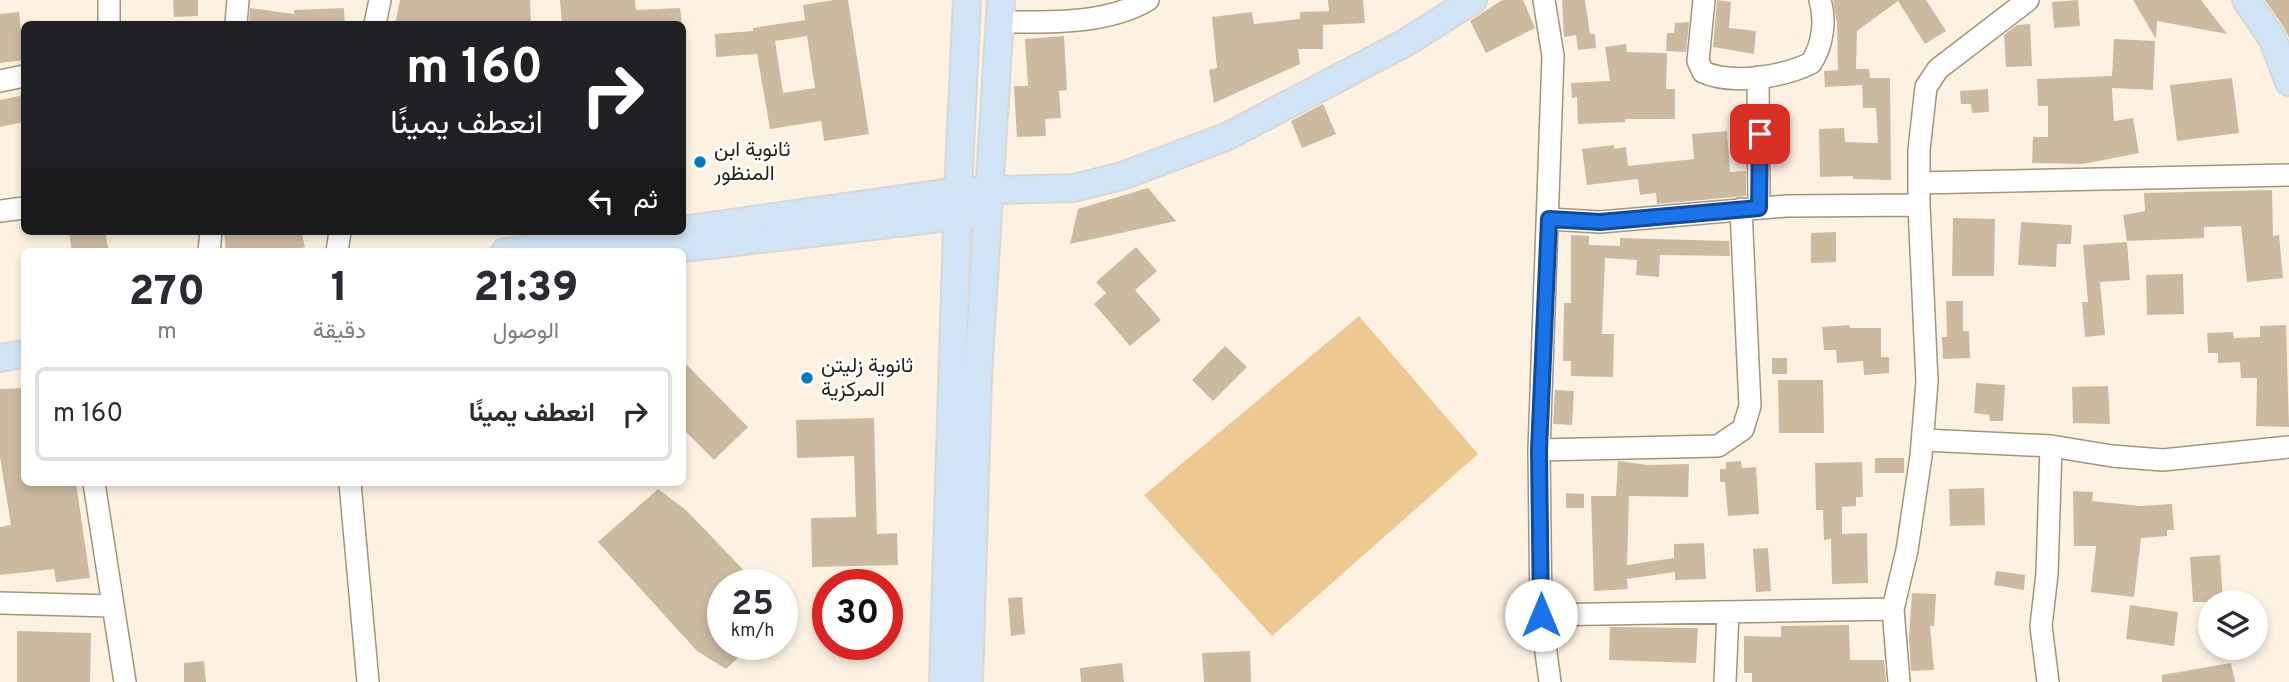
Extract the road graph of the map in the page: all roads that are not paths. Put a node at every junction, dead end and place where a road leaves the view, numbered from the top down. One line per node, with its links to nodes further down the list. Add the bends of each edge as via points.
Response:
1 (109, 0): 13 (street)
2 (238, 0): 14 (street)
3 (380, 0): 15 (street)
4 (967, 0): 22 (main road)
5 (1148, 0): 12 (street, via 1088,18)
6 (1473, 0): 23 (main road, via 1405,43 1216,141 1122,176)
7 (1545, 0): 28 (street, via 1553,56)
8 (1704, 0): 17 (street, via 1699,67 1711,76)
9 (1820, 0): 17 (street, via 1824,13 1821,38 1811,64)
10 (2028, 0): 21 (street, via 1931,76 1924,104)
11 (2246, 0): 19 (main road, via 2272,38)
12 (1001, 11): 23 (main road)
13 (109, 21)
14 (236, 21)
15 (376, 21)
16 (21, 77): 18 (street)
17 (1758, 77): 26 (street)
18 (0, 81)
19 (2289, 82)
20 (2289, 175): 21 (street)
21 (1919, 183): 24 (street)
22 (957, 202): 23 (main road); 29 (main road); 32 (main road); 50 (main road)
23 (988, 202): 51 (main road)
24 (1919, 205): 26 (street); 37 (street, via 1927,382)
25 (21, 208): 27 (street)
26 (1750, 209): 28 (street, via 1600,222); 40 (street, via 1750,406 1742,429 1718,446)
27 (0, 211)
28 (1549, 219): 40 (street)
29 (686, 230)
30 (641, 235): 31 (main road)
31 (537, 248)
32 (675, 248)
33 (21, 338): 34 (main road)
34 (0, 342)
35 (21, 354): 36 (main road)
36 (0, 358)
37 (1924, 440): 38 (street); 45 (street)
38 (2051, 446): 39 (street, via 2163,460); 55 (street, via 2048,574 2041,626)
39 (2289, 447)
40 (1539, 450): 47 (street)
41 (94, 486): 44 (street)
42 (350, 486): 49 (street)
43 (0, 603): 44 (street)
44 (112, 606): 48 (street)
45 (1893, 610): 46 (street); 54 (street)
46 (1728, 612): 47 (street); 53 (street)
47 (1541, 615): 52 (street)
48 (125, 682)
49 (368, 682)
50 (943, 682)
51 (969, 682)
52 (1550, 682)
53 (1725, 682)
54 (1899, 682)
55 (2048, 682)

